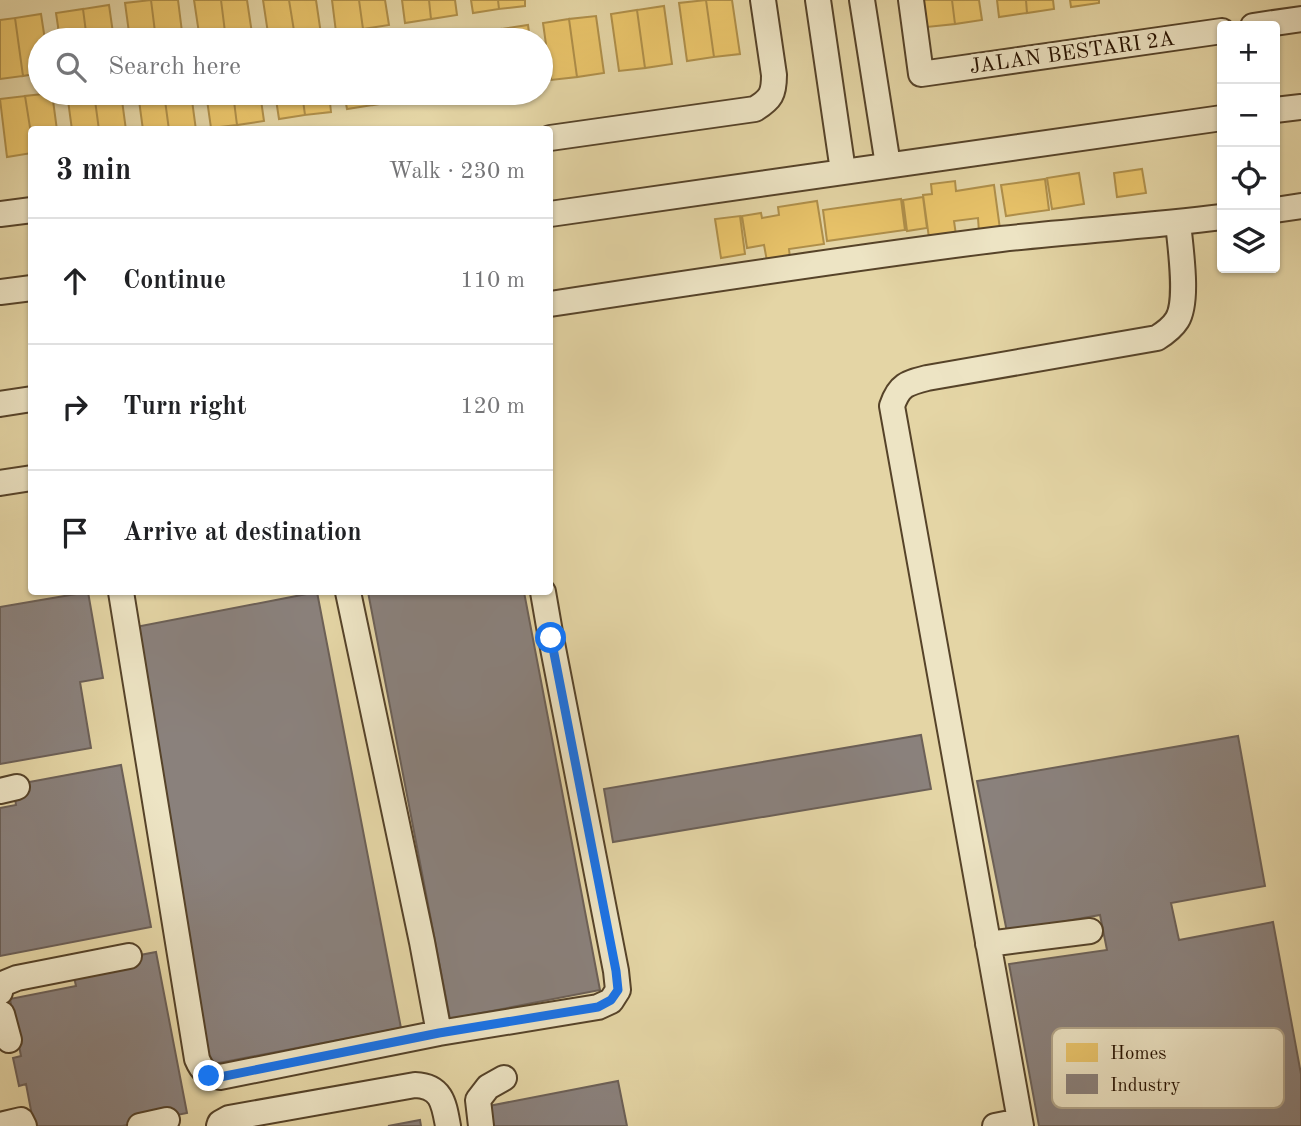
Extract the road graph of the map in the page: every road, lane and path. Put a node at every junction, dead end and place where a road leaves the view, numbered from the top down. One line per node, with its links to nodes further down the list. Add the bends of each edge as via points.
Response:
1 (763, 0): 11 (street, via 774,75 768,101 755,109)
2 (818, 0): 13 (street)
3 (862, 0): 12 (street)
4 (911, 0): 7 (street, JALAN BESTARI 2A, via 921,74)
5 (1301, 19): 6 (street)
6 (1280, 22)
7 (1217, 32)
8 (1301, 107): 9 (street)
9 (1280, 109)
10 (1217, 119): 12 (street)
11 (553, 138)
12 (888, 165): 13 (street)
13 (843, 172): 18 (street)
14 (1301, 206): 15 (street)
15 (1280, 208)
16 (28, 210): 17 (street)
17 (0, 214)
18 (553, 214)
19 (1217, 217): 20 (street)
20 (1178, 222): 23 (street, via 1002,239); 32 (street, via 1182,308 1168,331 1157,338 927,377 908,383 892,406)
21 (28, 288): 22 (street)
22 (0, 292)
23 (553, 304)
24 (28, 400): 25 (street)
25 (0, 404)
26 (28, 479): 27 (street)
27 (0, 483)
28 (121, 595): 35 (street, via 201,1069 220,1077)
29 (349, 595): 35 (street)
30 (544, 595): 35 (street, via 618,990 598,1007)
31 (1090, 931): 32 (street)
32 (988, 944): 39 (street)
33 (129, 957): 34 (street, via 17,978 2,984)
34 (0, 1006): 36 (street)
35 (439, 1033)
36 (9, 1040)
37 (504, 1078): 43 (street, via 478,1100)
38 (167, 1120): 40 (street)
39 (1020, 1123): 44 (street)
40 (140, 1126)
41 (219, 1126): 42 (street, via 229,1118 415,1085 425,1085 439,1095)
42 (448, 1126)
43 (481, 1126)
44 (995, 1126)

